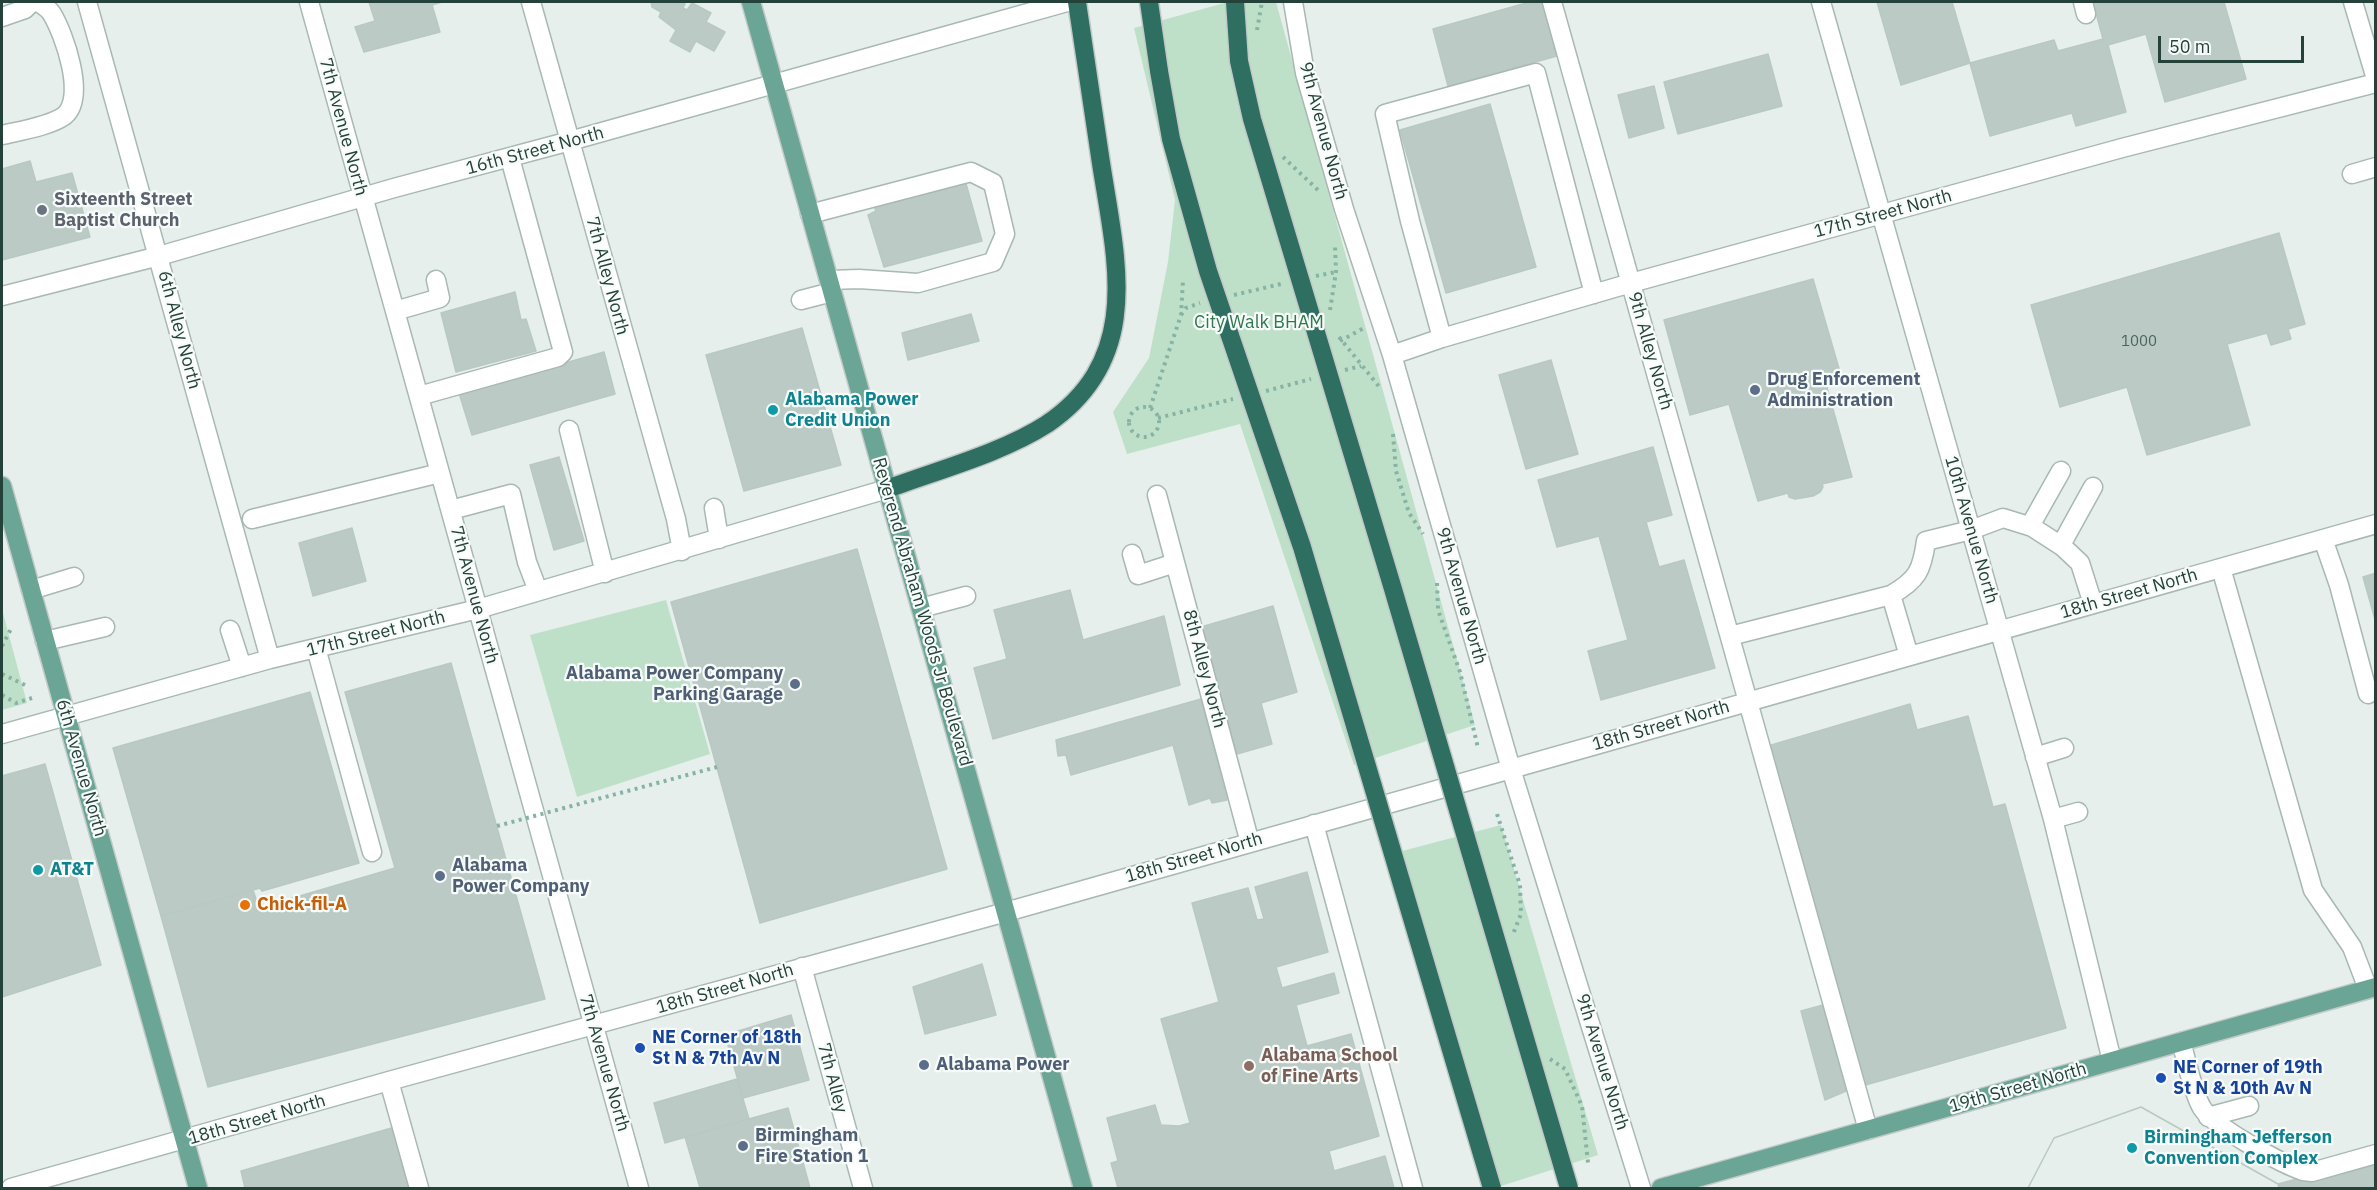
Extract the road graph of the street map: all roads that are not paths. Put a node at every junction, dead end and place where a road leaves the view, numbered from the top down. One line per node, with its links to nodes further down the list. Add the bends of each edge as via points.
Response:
1 (32, 2): 15 (street, via 25,9)
2 (38, 2): 18 (street, via 51,12 64,41 75,98 65,115)
3 (87, 2): 26 (street, 6th Alley North)
4 (309, 2): 23 (street, 7th Avenue North)
5 (531, 2): 19 (street, 7th Alley North)
6 (751, 2): 17 (main road, Reverend Abraham Woods Jr Boulevard)
7 (1067, 2): 17 (street, 16th Street North)
8 (1077, 2): 42 (highway, via 1115,237 1118,305 1110,342 1093,378 1070,405 1047,423 1019,439)
9 (1149, 2): 106 (highway, bridge, via 1171,139 1209,271 1302,547)
10 (1235, 2): 107 (highway, bridge, via 1239,61 1252,119)
11 (1293, 2): 35 (street, 9th Avenue North, via 1305,73)
12 (1552, 2): 28 (street, 9th Alley North)
13 (1821, 2): 25 (street, 10th Avenue North)
14 (2353, 2): 16 (street)
15 (2, 17)
16 (2376, 81): 25 (street, 17th Street North)
17 (774, 83): 19 (street, 16th Street North); 24 (main road, Reverend Abraham Woods Jr Boulevard)
18 (2, 135)
19 (570, 141): 20 (street, 16th Street North); 53 (street, 7th Alley North)
20 (510, 158): 23 (street, 16th Street North); 36 (street, via 563,352 558,357)
21 (2376, 167): 22 (street)
22 (2352, 174)
23 (363, 198): 26 (street, 16th Street North); 33 (street, 7th Avenue North)
24 (810, 214): 29 (main road, Reverend Abraham Woods Jr Boulevard); 29 (street, via 971,172 993,183 1005,234 993,262 918,283 859,279)
25 (1882, 215): 28 (street, 17th Street North); 49 (street, 10th Avenue North)
26 (159, 256): 31 (street, 16th Street North); 73 (street, 6th Alley North)
27 (436, 280): 33 (street, via 440,298)
28 (1631, 283): 30 (street, 17th Street North); 69 (street, 9th Alley North)
29 (831, 286): 32 (street); 42 (main road, Reverend Abraham Woods Jr Boulevard)
30 (1593, 294): 34 (street, 17th Street North); 34 (street, via 1536,73 1385,114)
31 (2, 296)
32 (801, 300)
33 (395, 310): 36 (street, 7th Avenue North)
34 (1442, 338): 35 (street, 17th Street North)
35 (1392, 356): 81 (street, 9th Avenue North)
36 (419, 396): 39 (street, 7th Avenue North)
37 (569, 430): 57 (street)
38 (2061, 471): 48 (street)
39 (440, 472): 45 (street, 7th Avenue North); 46 (street)
40 (2, 486): 59 (main road, 6th Avenue North)
41 (2092, 488): 52 (street)
42 (887, 489): 50 (street, 17th Street North); 64 (main road, Reverend Abraham Woods Jr Boulevard)
43 (1157, 495): 55 (street, 8th Alley North)
44 (714, 508): 50 (street)
45 (451, 510): 60 (street, via 511,494); 65 (street, 7th Avenue North)
46 (252, 519)
47 (2376, 524): 51 (street, 18th Street North)
48 (2030, 526): 49 (street, via 2003,518); 52 (street)
49 (1971, 530): 61 (street, via 1926,542 1923,565 1911,584); 68 (street, 10th Avenue North)
50 (719, 539): 53 (street, 17th Street North)
51 (2323, 539): 56 (street, 18th Street North); 75 (street)
52 (2061, 545): 63 (street, via 2080,563)
53 (682, 550): 57 (street, 17th Street North)
54 (1132, 554): 55 (street, via 1138,575)
55 (1175, 563): 85 (street, 8th Alley North)
56 (2221, 568): 63 (street, 18th Street North); 89 (street, via 2313,890 2352,947)
57 (604, 573): 60 (street, 17th Street North)
58 (74, 577): 59 (street)
59 (31, 590): 70 (main road, 6th Avenue North)
60 (538, 591): 65 (street, 17th Street North)
61 (1891, 595): 69 (street); 72 (street)
62 (966, 596): 64 (street)
63 (2094, 604): 68 (street, 18th Street North)
64 (921, 608): 87 (main road, Reverend Abraham Woods Jr Boulevard)
65 (478, 609): 71 (street, 17th Street North); 90 (street, 7th Avenue North)
66 (105, 627): 70 (street)
67 (230, 630): 74 (street)
68 (1999, 630): 72 (street, 18th Street North); 80 (street, 10th Avenue North)
69 (1730, 636): 76 (street, 9th Alley North)
70 (45, 640): 77 (main road, 6th Avenue North)
71 (316, 648): 73 (street, 17th Street North); 86 (street, via 329,730)
72 (1909, 656): 76 (street, 18th Street North)
73 (270, 659): 74 (street, 17th Street North)
74 (242, 667): 77 (street, 17th Street North)
75 (2368, 693)
76 (1748, 701): 81 (street, 18th Street North); 96 (street, 9th Alley North)
77 (66, 715): 78 (street, 17th Street North); 97 (main road, 6th Avenue North)
78 (2, 735)
79 (2064, 748): 80 (street)
80 (2035, 757): 83 (street, 10th Avenue North)
81 (1511, 769): 84 (street, 18th Street North); 108 (street, 9th Avenue North)
82 (2078, 812): 83 (street)
83 (2053, 819): 92 (street, 10th Avenue North)
84 (1314, 824): 85 (street, 18th Street North); 105 (street)
85 (1250, 843): 87 (street, 18th Street North)
86 (372, 852)
87 (1006, 912): 88 (street, 18th Street North); 104 (main road, Reverend Abraham Woods Jr Boulevard)
88 (802, 967): 90 (street, 18th Street North); 103 (street, 7th Alley)
89 (2372, 988): 91 (main road, 19th Street North)
90 (594, 1026): 93 (street, 18th Street North); 102 (street, 7th Avenue North)
91 (2181, 1042): 92 (main road, 19th Street North); 95 (street, via 2200,1105)
92 (2112, 1061): 96 (main road, 19th Street North)
93 (389, 1082): 97 (street, 18th Street North); 101 (street)
94 (2248, 1106): 95 (street)
95 (2208, 1117): 98 (street, via 2303,1171 2312,1172)
96 (1868, 1130): 109 (main road, 19th Street North)
97 (184, 1141): 99 (street, 18th Street North); 100 (main road, 6th Avenue North)
98 (2376, 1154)
99 (11, 1188)
100 (198, 1188)
101 (419, 1188)
102 (639, 1188)
103 (863, 1188)
104 (1083, 1188)
105 (1413, 1188)
106 (1492, 1188)
107 (1569, 1188)
108 (1641, 1188)
109 (1661, 1188)

